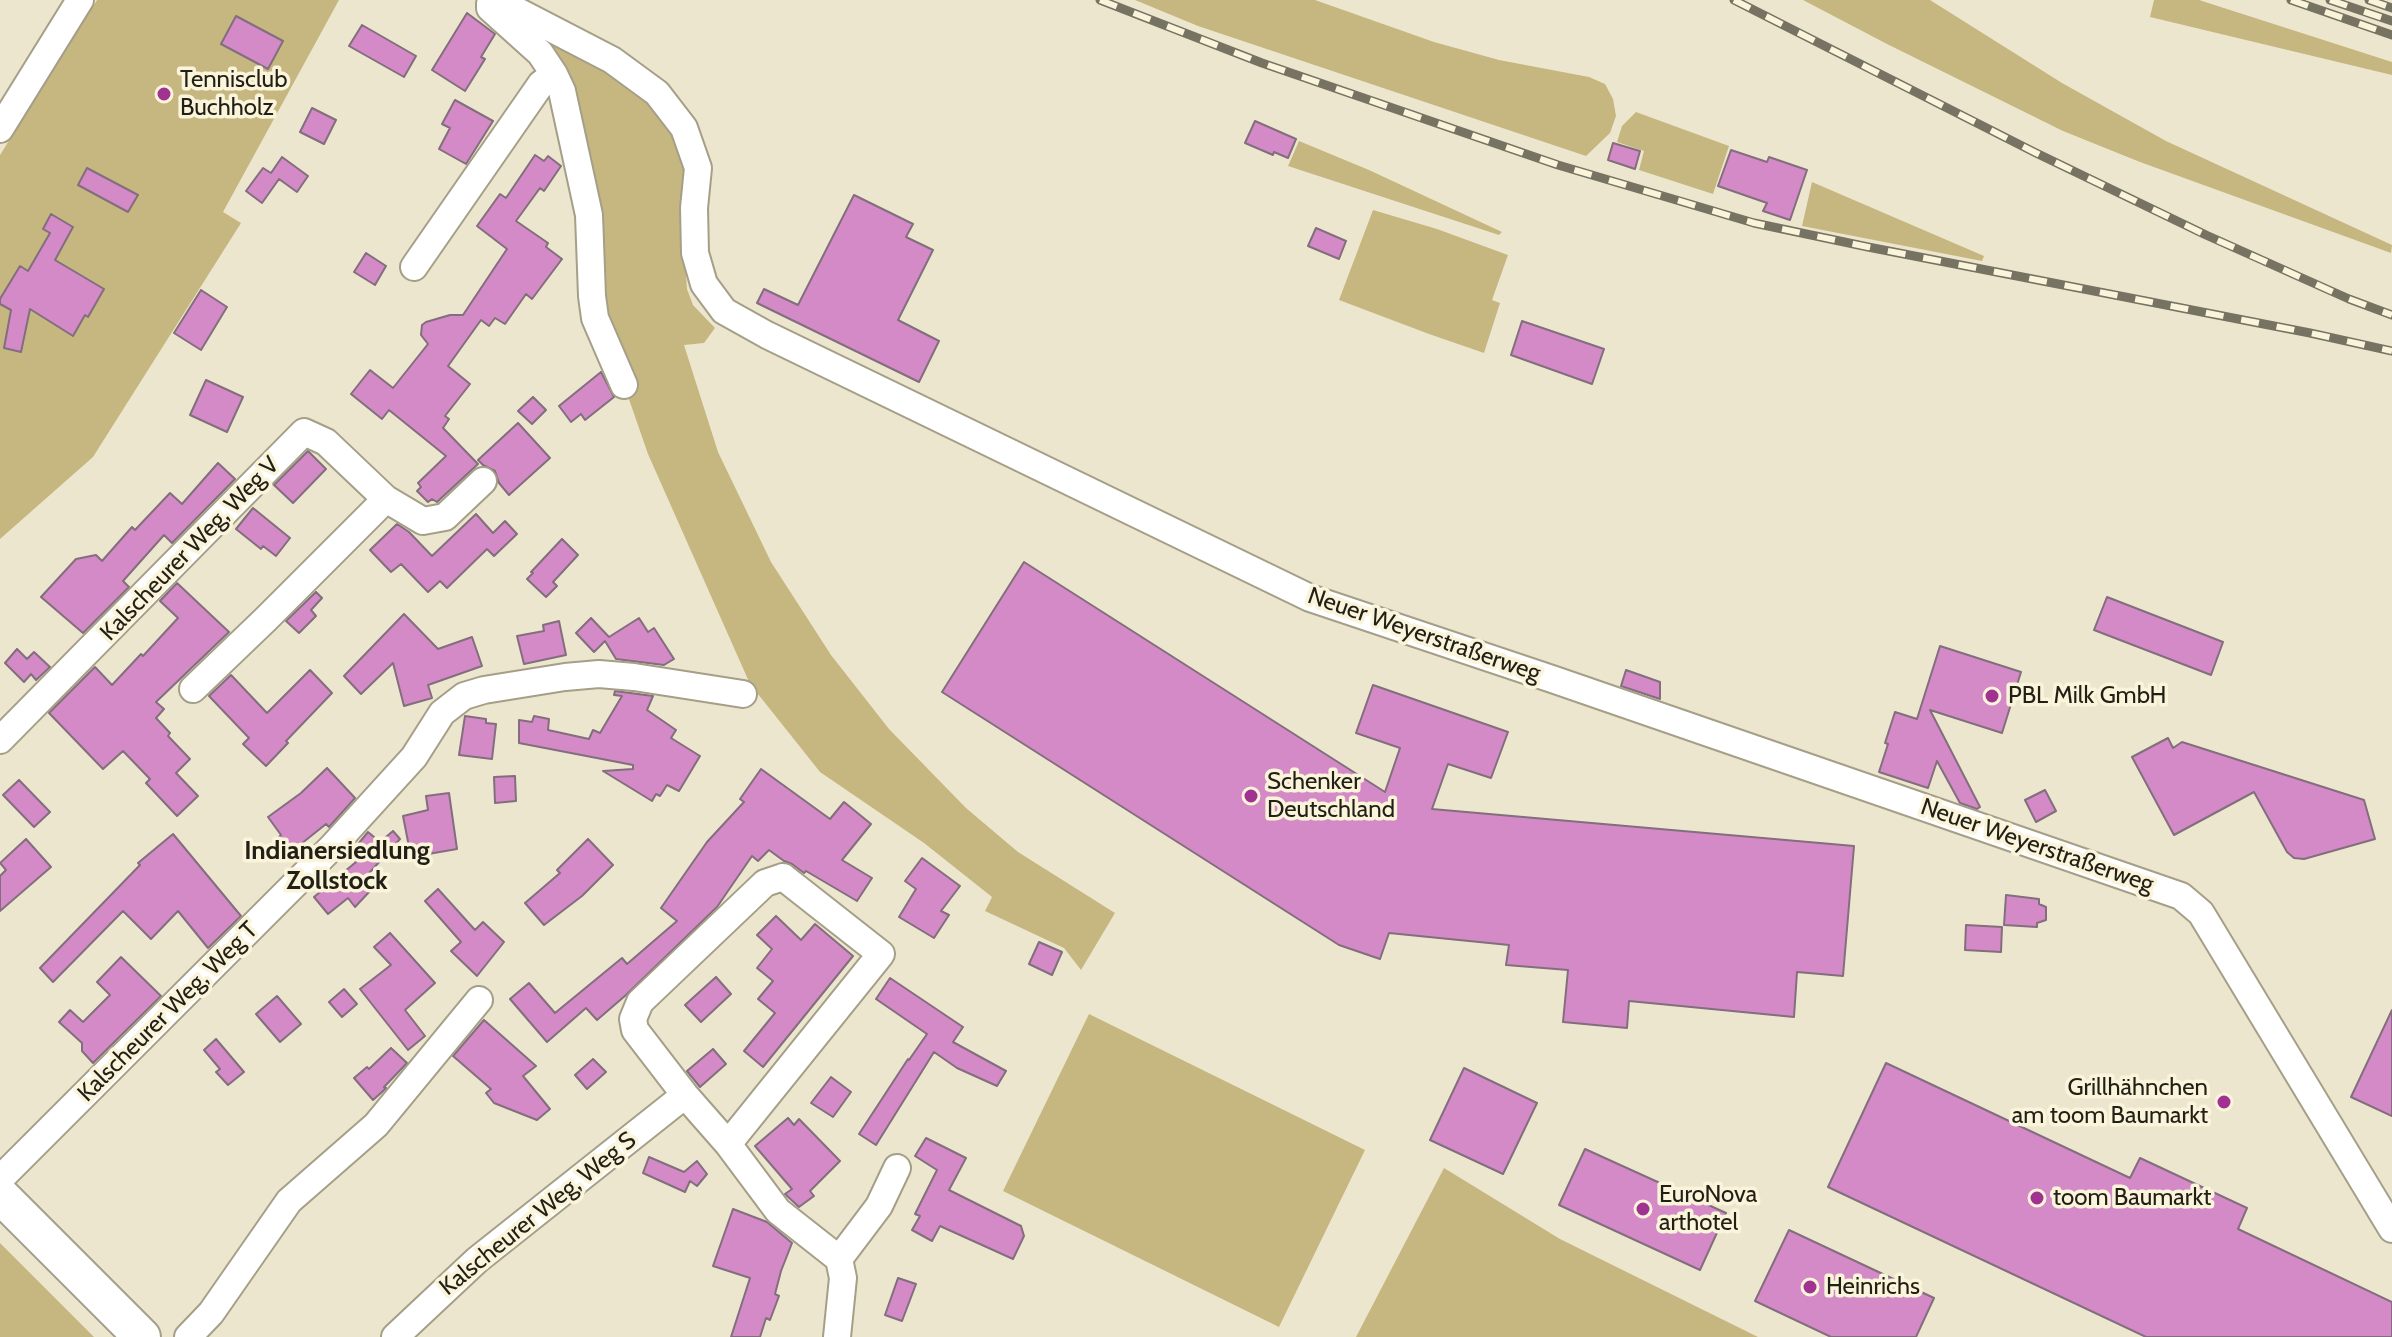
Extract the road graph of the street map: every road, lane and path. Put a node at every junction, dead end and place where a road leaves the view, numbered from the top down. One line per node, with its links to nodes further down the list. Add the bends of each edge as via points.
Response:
1 (80, 0): 5 (street)
2 (490, 0): 4 (street, via 490,8 540,53)
3 (496, 0): 19 (street, Neuer Weyerstraßerweg, via 612,60 657,93 684,128 698,168 695,253 704,284 724,311 767,335 1310,598 2181,896 2201,913)
4 (554, 74): 6 (street, via 541,84); 7 (street, via 589,215 595,318)
5 (0, 129)
6 (414, 267)
7 (624, 385)
8 (483, 481): 9 (street, via 445,517 423,521)
9 (386, 499): 10 (street); 12 (street, Kalscheurer Weg, Weg V, via 326,442 304,432)
10 (193, 689)
11 (743, 694): 17 (street, Kalscheurer Weg, Weg T, via 599,674 464,696 442,713 414,757 332,847)
12 (0, 740)
13 (479, 1000): 22 (street, via 376,1125 289,1201 211,1313)
14 (685, 1095): 15 (street); 15 (street, via 635,1030 633,1019 640,1002 765,883 783,877 881,954); 23 (street, Kalscheurer Weg, Weg S, via 477,1260)
15 (728, 1144): 20 (street, via 778,1211)
16 (897, 1168): 20 (street, via 879,1206)
17 (0, 1179)
18 (0, 1195): 21 (street)
19 (2392, 1229)
20 (839, 1259): 24 (street, via 843,1278)
21 (142, 1337)
22 (188, 1337)
23 (395, 1337)
24 (837, 1337)

